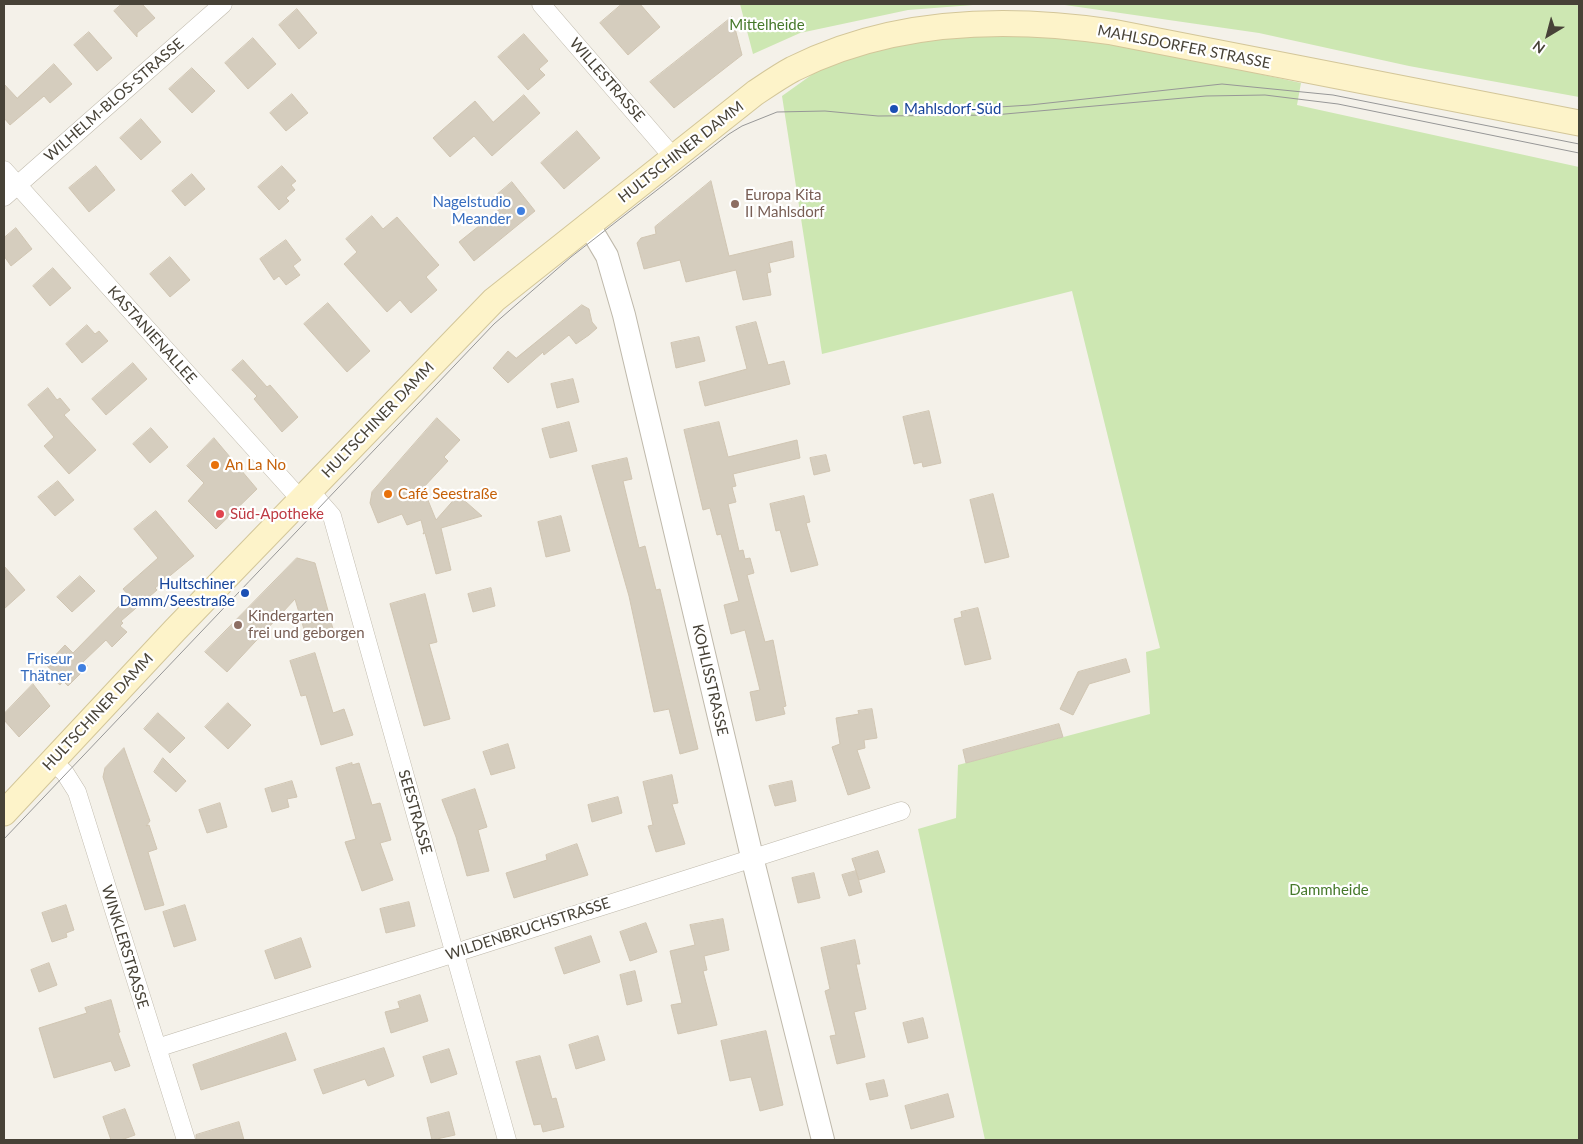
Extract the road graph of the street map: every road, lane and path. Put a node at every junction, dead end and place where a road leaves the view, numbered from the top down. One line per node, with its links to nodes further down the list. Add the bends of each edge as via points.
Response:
1 (223, 4): 7 (street, WILHELM-BLOS-STRASSE)
2 (541, 4): 5 (street, WILLESTRASSE)
3 (792, 70): 4 (main road, MAHLSDORFER STRASSE, via 862,41 913,29 1044,23 1112,32); 5 (main road, HULTSCHINER DAMM, via 755,93)
4 (1579, 123)
5 (673, 157): 8 (main road, HULTSCHINER DAMM)
6 (4, 170): 7 (street, KASTANIENALLEE)
7 (10, 191): 9 (street, KASTANIENALLEE)
8 (588, 224): 9 (main road, HULTSCHINER DAMM, via 494,300); 13 (street, KOHLISSTRASSE, via 607,256 624,315)
9 (305, 496): 10 (main road, HULTSCHINER DAMM); 14 (street, SEESTRASSE, via 332,516)
10 (52, 761): 12 (main road, HULTSCHINER DAMM); 15 (street, WINKLERSTRASSE, via 65,773 77,792)
11 (901, 812): 13 (street, WILDENBRUCHSTRASSE)
12 (4, 813)
13 (752, 857): 14 (street, WILDENBRUCHSTRASSE); 18 (street, KOHLISSTRASSE)
14 (454, 953): 15 (street, WILDENBRUCHSTRASSE); 17 (street, SEESTRASSE)
15 (157, 1048): 16 (street, WINKLERSTRASSE)
16 (186, 1140)
17 (507, 1140)
18 (823, 1140)

